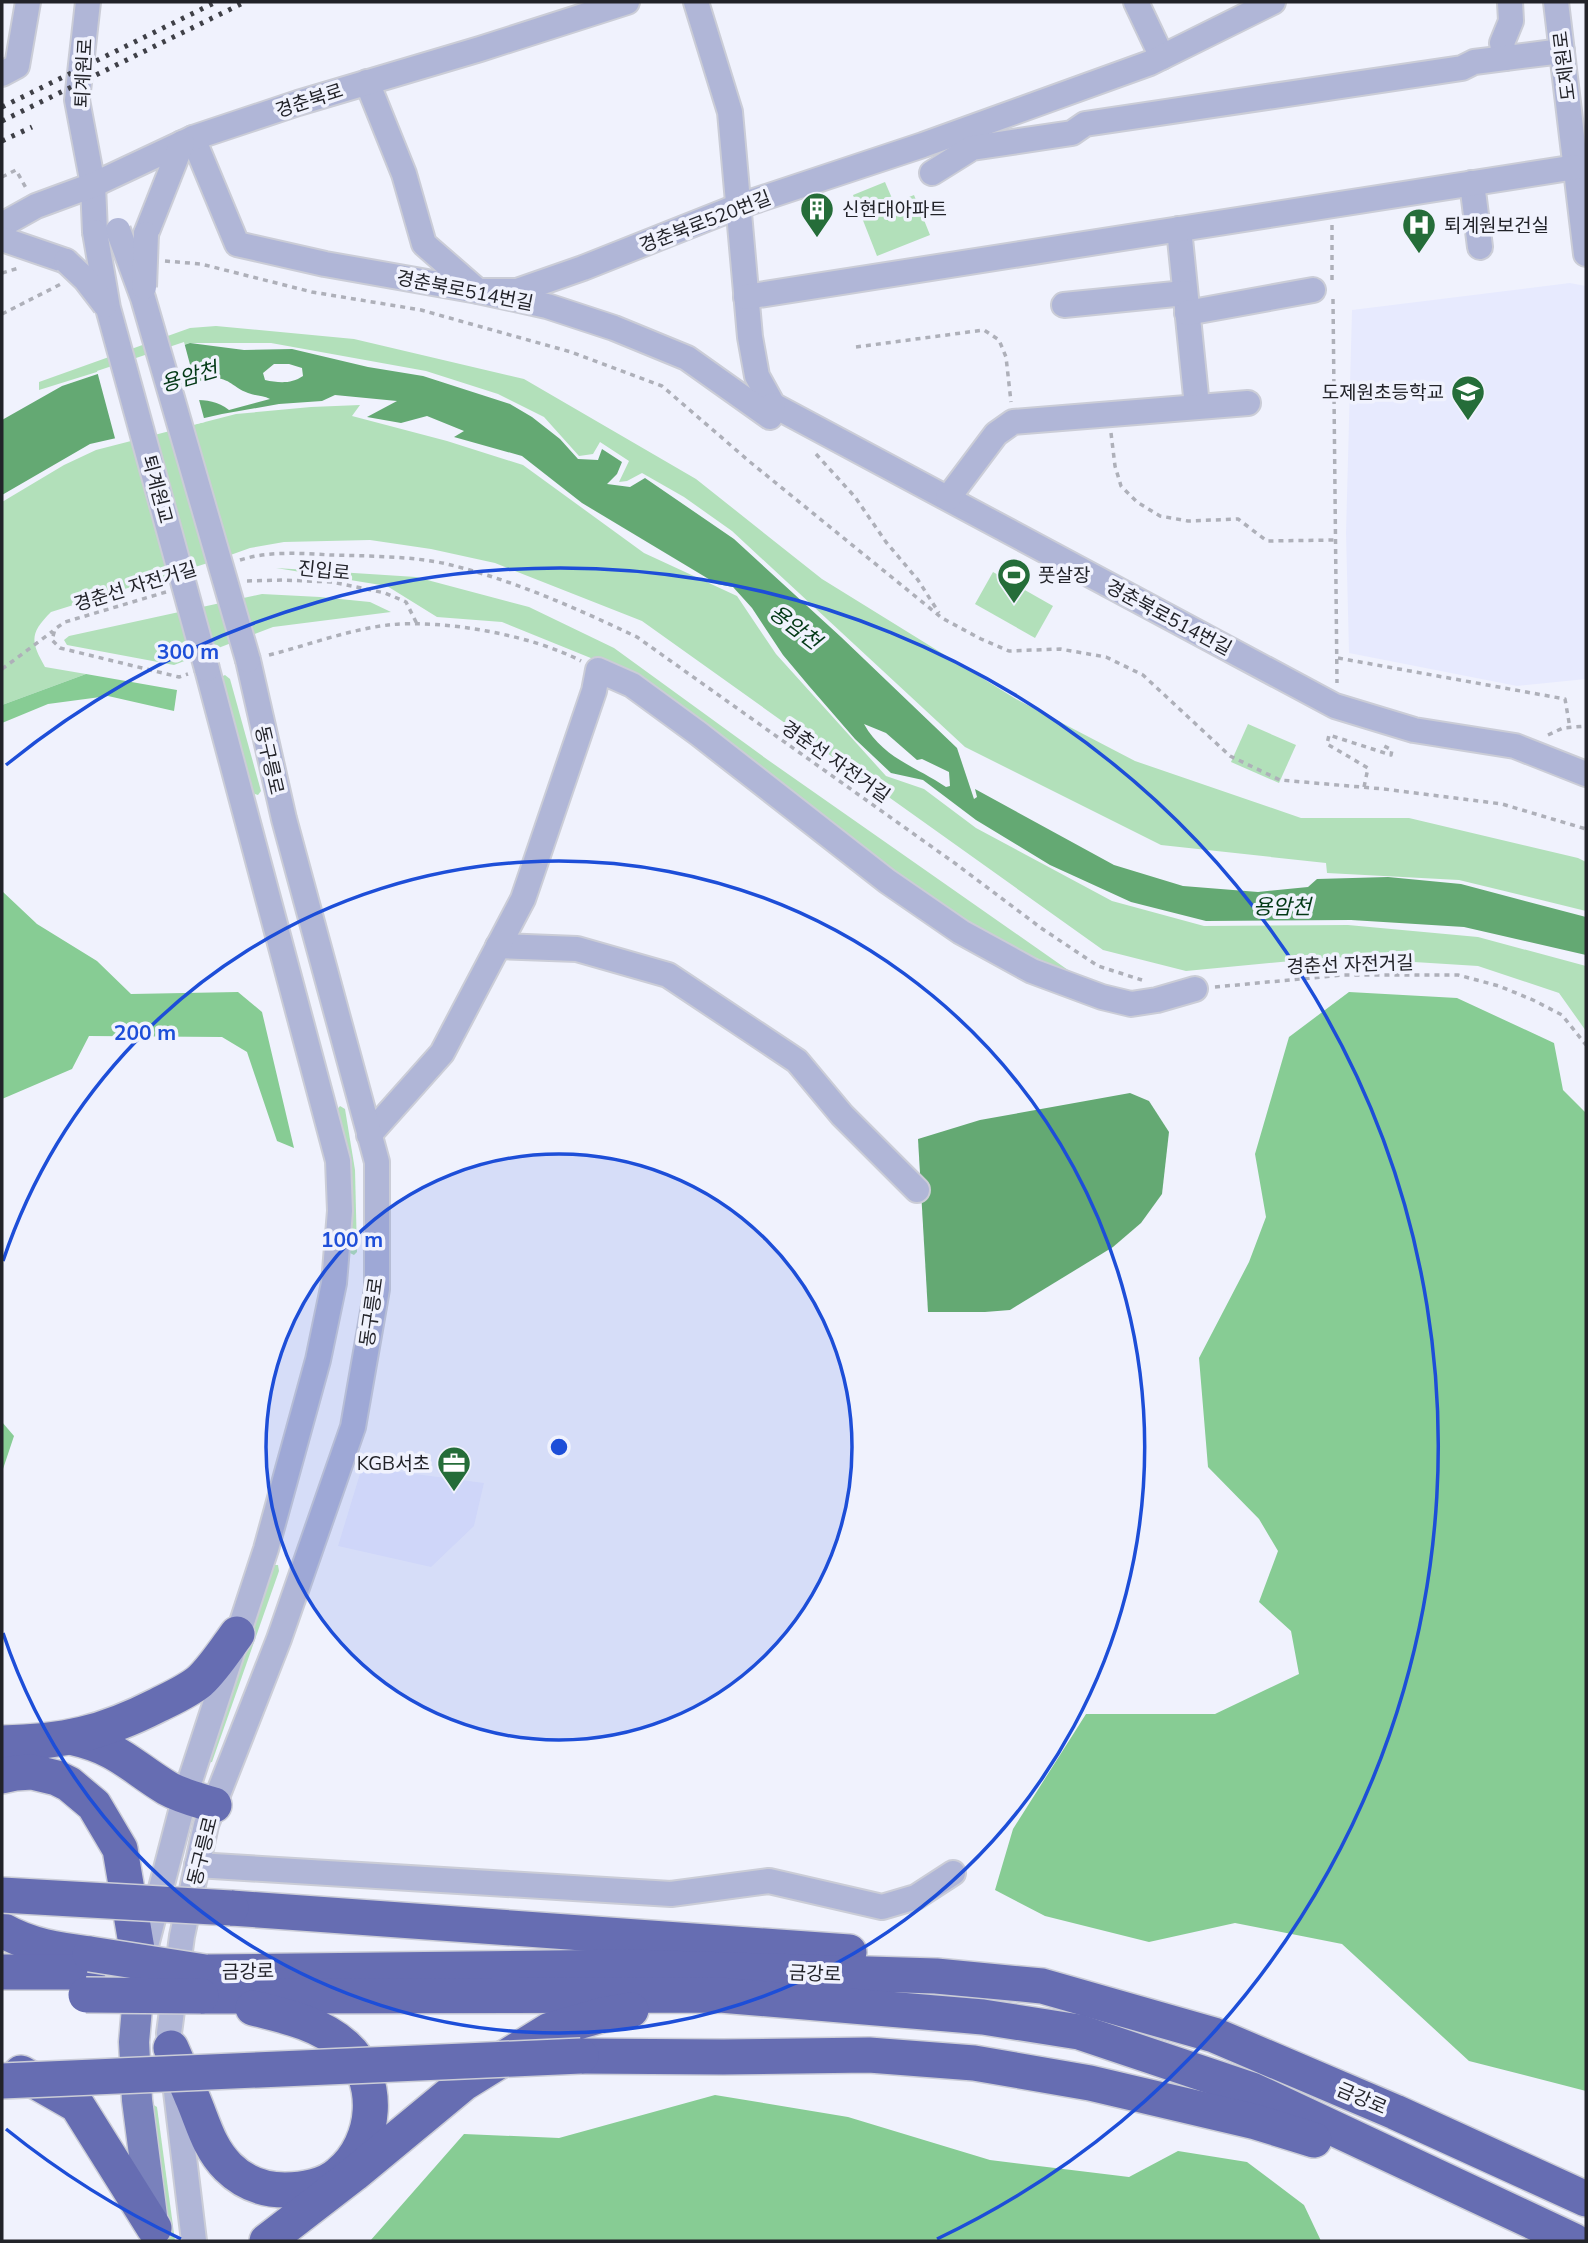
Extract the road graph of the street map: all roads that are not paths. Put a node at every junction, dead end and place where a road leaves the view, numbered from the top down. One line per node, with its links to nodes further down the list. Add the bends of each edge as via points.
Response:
1 (28, 2): 12 (street, via 17,66)
2 (88, 2): 18 (street, 퇴계원로, via 77,100)
3 (627, 2): 13 (street, 경춘북로)
4 (696, 2): 19 (street, via 730,112)
5 (1136, 2): 10 (street)
6 (1273, 2): 10 (street, 경춘북로520번길)
7 (1510, 2): 11 (street)
8 (1556, 2): 9 (street, 도제원로)
9 (1562, 51): 11 (street); 15 (street, 도제원로)
10 (1161, 57): 19 (street, 경춘북로520번길, via 923,145)
11 (1505, 58): 16 (street, via 1462,68 1437,63 1085,124 1072,133 972,148)
12 (2, 74)
13 (367, 82): 14 (street, 경춘북로); 27 (street, via 404,174 424,244)
14 (188, 141): 18 (street, 경춘북로); 27 (street, 경춘북로514번길, via 237,244); 29 (street, bridge, via 146,234)
15 (1576, 167): 17 (street); 25 (street, 도제원로)
16 (932, 173)
17 (1472, 183): 21 (street); 24 (street)
18 (93, 185): 20 (street, 경춘북로, via 36,205); 22 (street, 퇴계원로)
19 (738, 206): 27 (street, 경춘북로520번길, via 517,291); 28 (street)
20 (2, 225)
21 (1179, 229): 28 (street); 30 (street)
22 (106, 231): 29 (street, 퇴계원로, bridge); 32 (street, 퇴계원로, bridge)
23 (2, 239): 32 (street, bridge, via 85,279)
24 (1480, 247)
25 (1586, 254)
26 (1314, 290): 30 (street)
27 (478, 291): 34 (street, 경춘북로514번길, via 547,306 614,328 687,358 770,417)
28 (747, 297): 34 (street, via 757,376)
29 (143, 298): 41 (street, 동구릉로, bridge, via 248,660 284,819)
30 (1186, 303): 31 (street); 35 (street)
31 (1064, 304)
32 (108, 308): 37 (street, 퇴계원교, bridge)
33 (1248, 403): 35 (street)
34 (773, 405): 36 (street, 경춘북로514번길)
35 (1197, 406): 36 (street, via 1013,422 996,434)
36 (948, 498): 38 (street, 경춘북로514번길, via 1335,706 1414,730 1515,746)
37 (207, 669): 43 (street, 동구릉로, via 338,1161 340,1211 334,1283 318,1360 267,1549)
38 (1586, 774)
39 (498, 946): 40 (street, via 523,899 598,670 643,693 908,896 1020,965 1131,1004); 41 (street, via 442,1053); 42 (street, via 577,949 668,975 797,1061 842,1115)
40 (1195, 989)
41 (369, 1135): 48 (street, 동구릉로, via 377,1162 377,1289 352,1427 279,1639)
42 (917, 1190)
43 (237, 1634): 44 (highway, via 200,1680 173,1698 129,1720); 48 (street, 동구릉로)
44 (58, 1740): 45 (highway); 46 (highway); 48 (highway, via 98,1743 168,1789)
45 (2, 1743)
46 (2, 1760)
47 (2, 1776): 53 (highway, via 32,1772 57,1778 94,1805 120,1849)
48 (199, 1801): 49 (street, 동구릉로, via 206,1825); 53 (street, 동구릉로)
49 (197, 1865): 50 (street, via 671,1894 769,1881 882,1907 916,1897); 60 (street, 동구릉로, via 181,1937)
50 (953, 1873)
51 (2, 1895): 57 (highway, bridge, via 749,1943 885,1955)
52 (2, 1930): 55 (highway, via 45,1948)
53 (140, 1967): 65 (main road, 동구릉로, via 134,2042 137,2100)
54 (2, 1972): 55 (highway, 금강로)
55 (88, 1974): 56 (highway, 금강로, bridge); 58 (highway, 금강로)
56 (203, 1984): 57 (highway, 금강로, via 632,1967 936,1976); 59 (highway, 금강로); 60 (highway, via 314,2026 346,2047 363,2067 372,2101 360,2151 339,2175 306,2188 269,2189 248,2183 214,2152)
57 (1042, 1986): 64 (highway, 금강로, via 1214,2035)
58 (2, 1995)
59 (720, 1995): 63 (highway, 금강로, via 983,2017 1079,2032 1252,2090); 67 (highway, via 602,2015 550,2030 464,2083)
60 (171, 2048): 66 (street, 동구릉로)
61 (2, 2066): 65 (highway, via 77,2105)
62 (2, 2081): 63 (highway, bridge, via 581,2056 869,2055 974,2063 1090,2083 1256,2122)
63 (1446, 2182): 68 (highway, 금강로)
64 (1586, 2199)
65 (154, 2235)
66 (194, 2241)
67 (267, 2241)
68 (1574, 2241)

